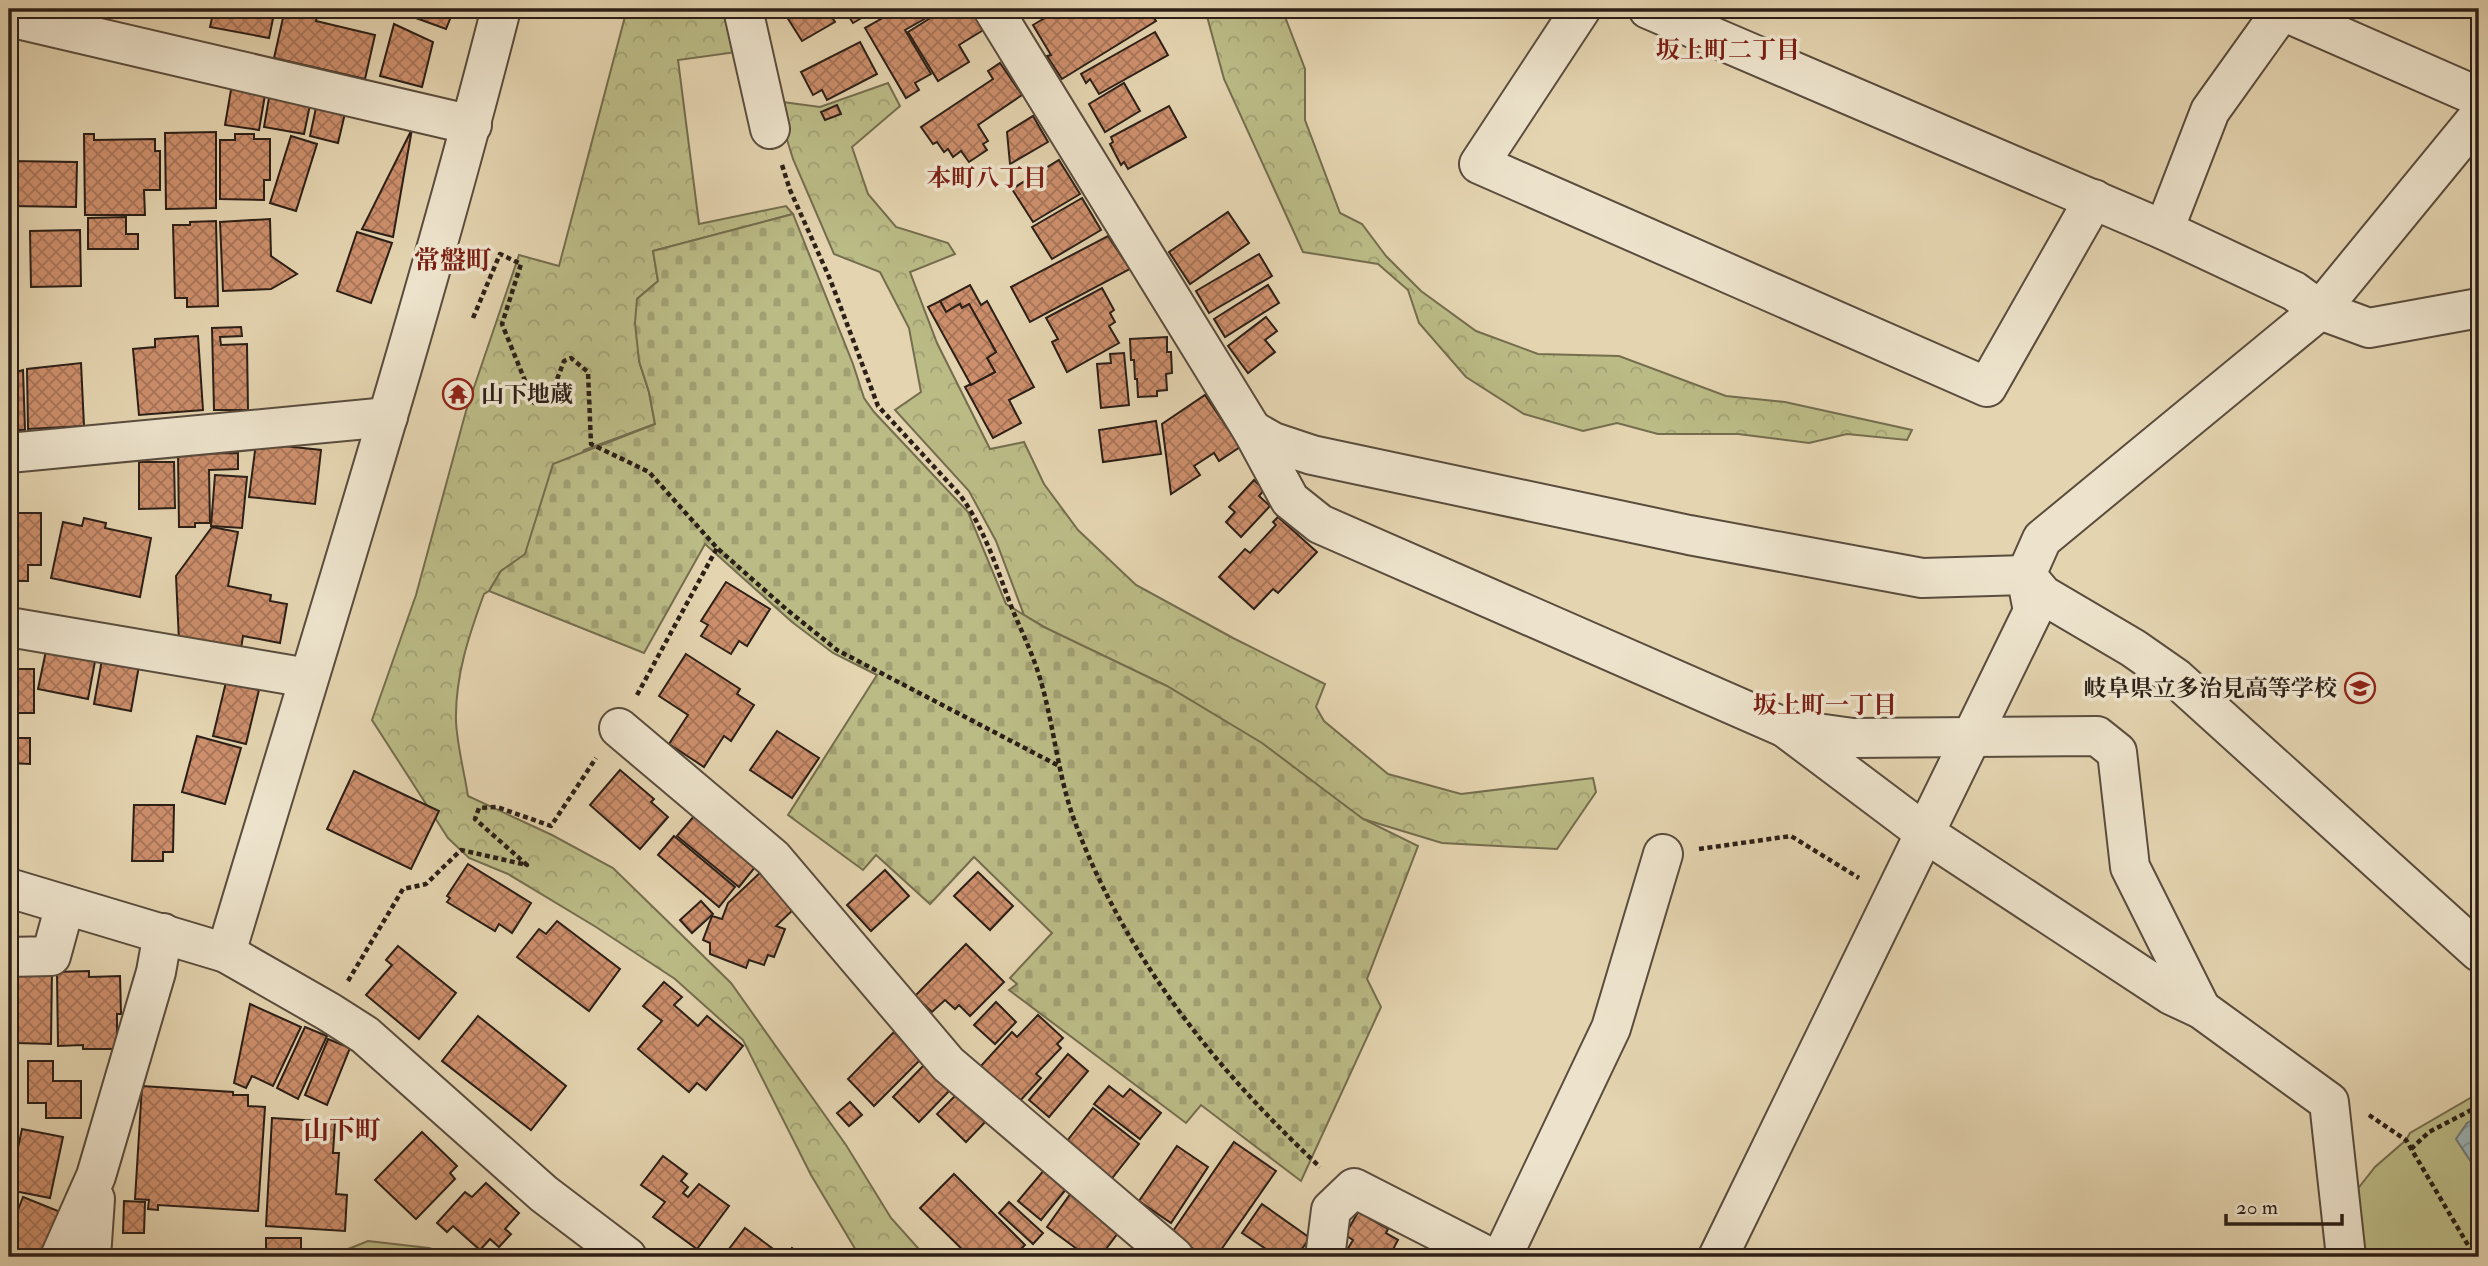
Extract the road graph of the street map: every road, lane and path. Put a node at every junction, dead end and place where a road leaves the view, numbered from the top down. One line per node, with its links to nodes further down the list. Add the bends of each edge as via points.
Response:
1 (501, 9): 10 (street)
2 (743, 9): 11 (street)
3 (993, 9): 18 (street)
4 (1581, 9): 12 (street, via 1479,164 1987,387)
5 (1648, 9): 12 (street)
6 (2281, 9): 8 (street); 13 (street, via 2210,111)
7 (9, 18): 10 (street)
8 (2479, 97)
9 (2479, 116): 15 (street)
10 (471, 125): 17 (street)
11 (771, 129): 27 (path, via 790,190 878,406 960,495 977,523 1039,674)
12 (2094, 199): 13 (street)
13 (2164, 230): 15 (street, via 2294,291)
14 (2479, 308): 15 (street, via 2369,328)
15 (2320, 310): 21 (street, via 2042,539)
16 (473, 318): 20 (path, via 500,254 521,264 502,324 534,403 548,403 564,361 571,358 587,372 591,444 649,472)
17 (388, 417): 19 (street); 23 (street)
18 (1252, 430): 21 (street, via 1312,455 1689,536 1922,578); 25 (street, via 1290,500 1320,524)
19 (9, 453)
20 (717, 548): 24 (path); 27 (path, via 837,650)
21 (2026, 575): 26 (street, via 2033,611); 34 (street, via 2043,595 2176,678)
22 (9, 627): 23 (street)
23 (308, 678): 35 (street)
24 (619, 728): 38 (path, via 551,826 497,807 479,808 475,819 527,865 461,850 426,884 403,889); 48 (street, via 773,858 948,1064)
25 (1788, 729): 26 (street, via 1853,738); 28 (street)
26 (1972, 736): 28 (street); 37 (street, via 2097,736 2117,752 2130,867)
27 (1060, 766): 44 (path, via 1072,814 1111,905 1149,968 1192,1029 1272,1122 1325,1172)
28 (1925, 833): 31 (street); 37 (street, via 2171,995)
29 (1663, 854): 31 (path, via 1791,836); 51 (street, via 1611,1028)
30 (9, 888): 32 (street)
31 (1893, 898): 52 (street)
32 (65, 905): 33 (street); 36 (street, via 51,956)
33 (163, 933): 35 (street); 43 (street, via 156,972)
34 (2479, 952)
35 (226, 953): 38 (street)
36 (9, 957)
37 (2201, 1009): 53 (street, via 2329,1102)
38 (329, 1012): 47 (street, via 365,1035 544,1194)
39 (2479, 1092): 40 (path, via 2475,1095)
40 (2479, 1104): 42 (path, via 2429,1132)
41 (2406, 1140): 42 (path)
42 (2412, 1149): 54 (path)
43 (96, 1176): 45 (street); 46 (street)
44 (1354, 1188): 49 (street, via 1331,1210); 50 (street)
45 (60, 1257)
46 (91, 1257)
47 (626, 1257)
48 (1174, 1257)
49 (1325, 1257)
50 (1489, 1257)
51 (1502, 1257)
52 (1718, 1257)
53 (2346, 1257)
54 (2475, 1257)

